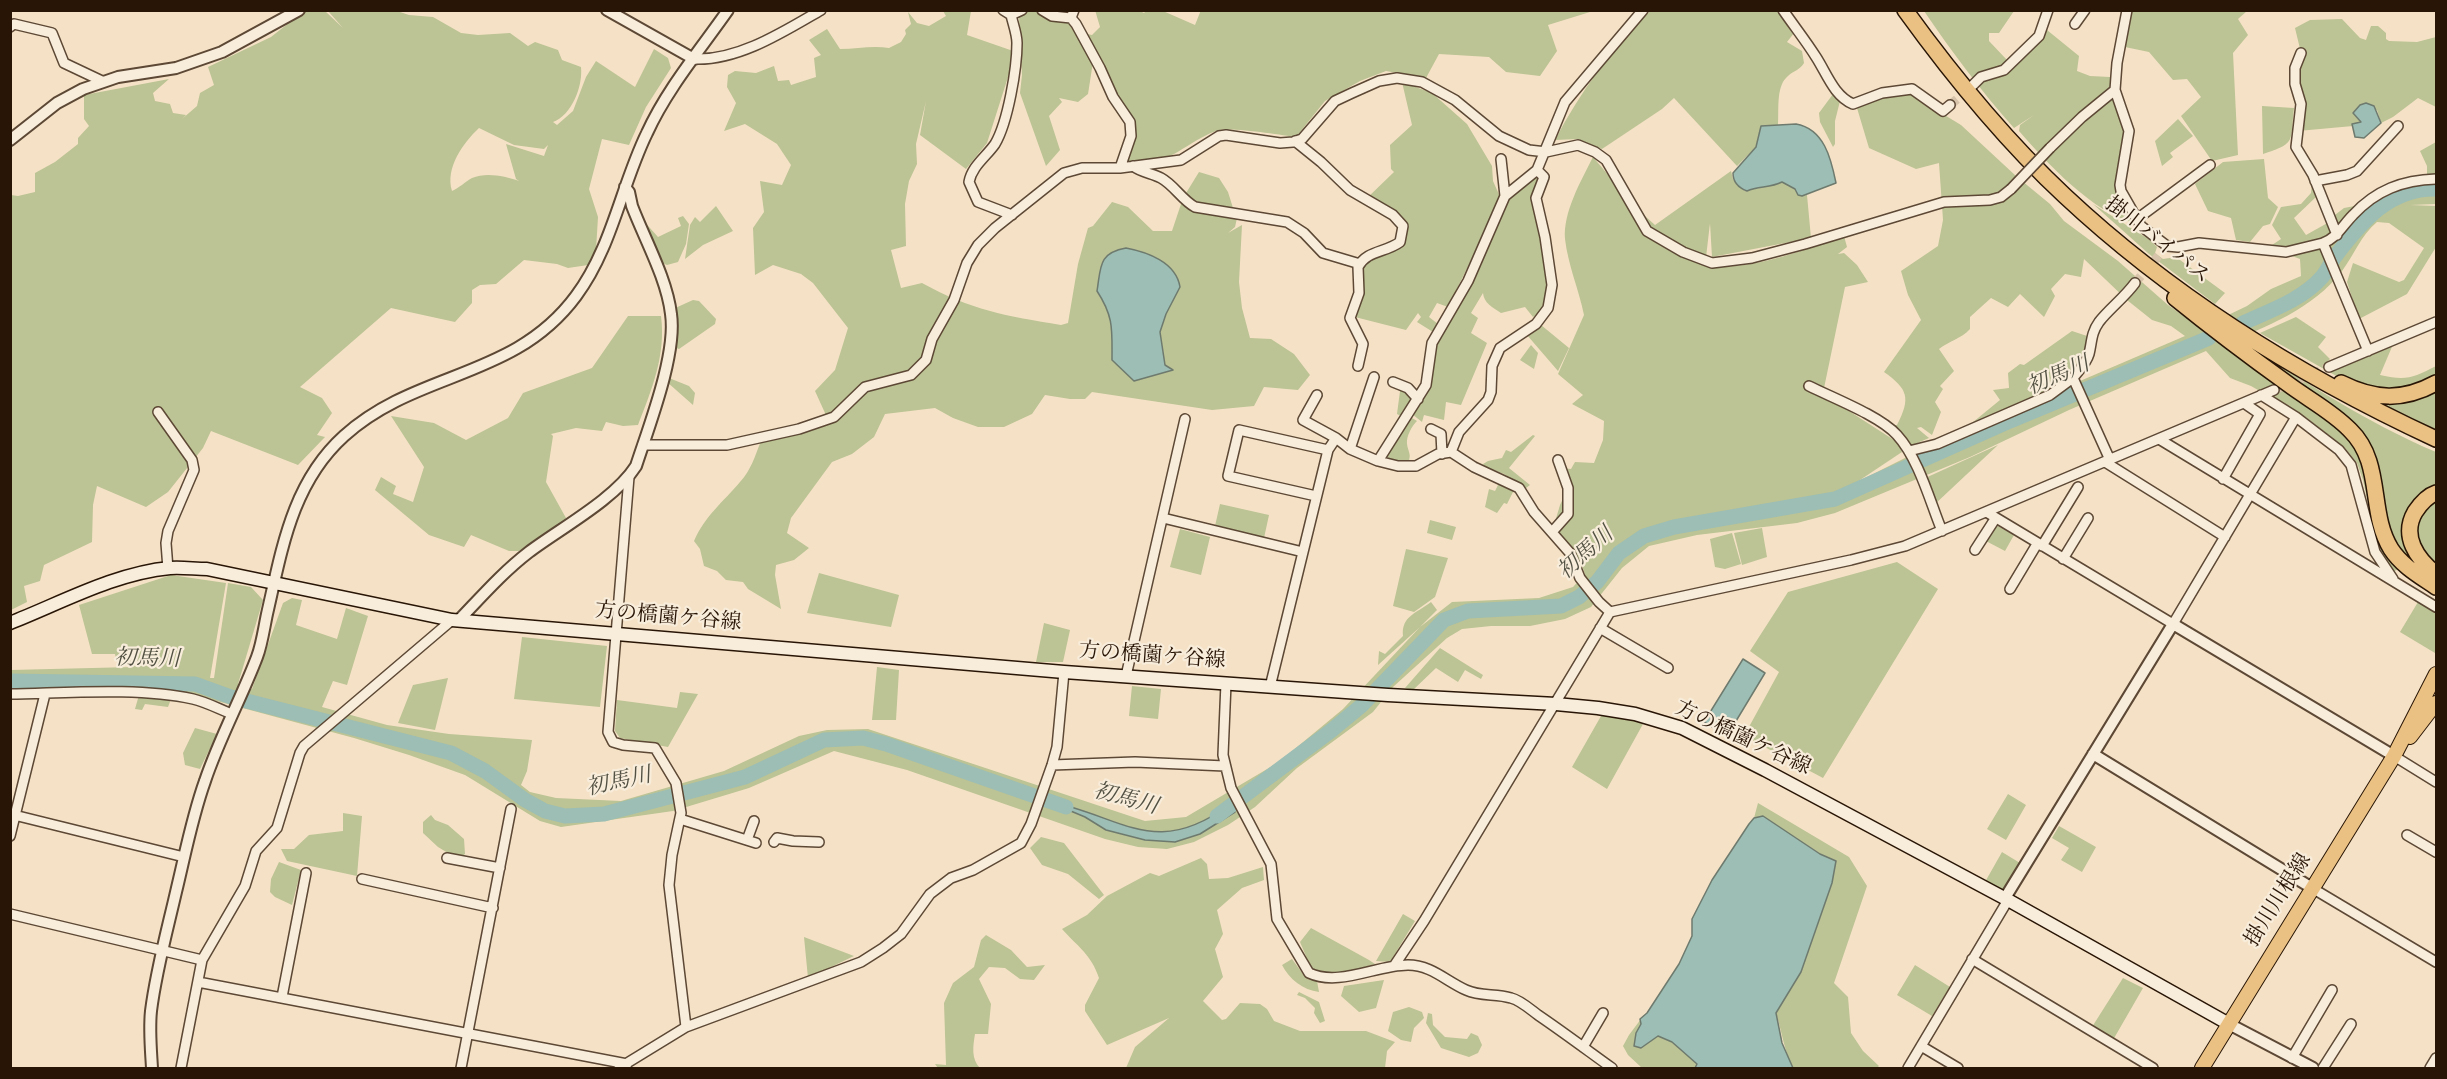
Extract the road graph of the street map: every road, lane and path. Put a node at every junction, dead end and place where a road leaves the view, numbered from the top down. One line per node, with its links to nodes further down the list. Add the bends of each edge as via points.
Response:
1 (299, 10): 20 (street, via 222,52 176,68)
2 (607, 10): 14 (street)
3 (728, 10): 19 (street)
4 (820, 10): 19 (street, via 746,49 710,60)
5 (1022, 10): 13 (street)
6 (1042, 10): 15 (street, via 1052,16)
7 (1643, 10): 27 (street, via 1565,102)
8 (1783, 10): 23 (street, via 1816,55 1835,90 1847,101 1853,104 1882,93 1912,89 1943,111)
9 (1905, 10): 37 (highway, 掛川バイパス, via 1973,97)
10 (2048, 10): 21 (street, via 2039,36 2004,70 1981,77)
11 (2085, 10): 16 (street)
12 (2127, 10): 22 (street)
13 (1007, 13): 38 (street, via 1017,40 1007,110 996,142 973,170 969,182 978,202)
14 (621, 14): 19 (street)
15 (1072, 14): 31 (street, via 1130,123 1131,136)
16 (2075, 24)
17 (10, 27): 20 (street, via 14,24 52,33 64,63)
18 (2301, 53): 34 (street, via 2295,68 2301,104 2296,147)
19 (694, 59): 35 (street, via 648,129)
20 (102, 81): 25 (street, via 57,103)
21 (1973, 85)
22 (2115, 90): 27 (street, bridge, via 2001,197 1944,202 1752,258 1712,263 1647,231 1606,160 1595,152 1578,145); 39 (street, via 2129,131 2121,191)
23 (1950, 105)
24 (2398, 126): 34 (street, via 2357,171)
25 (10, 140)
26 (1295, 141): 27 (street, via 1302,139 1335,101 1380,81 1397,78 1440,90 1499,136 1529,150); 30 (street, via 1219,136 1181,160); 42 (street, via 1350,190 1393,215 1403,226 1400,242 1368,254)
27 (1546, 152): 32 (street)
28 (1501, 159): 36 (street)
29 (2210, 165): 39 (street)
30 (1133, 166): 31 (street); 42 (street, via 1161,178 1195,207 1287,222 1323,253)
31 (1120, 168): 38 (street, via 1082,168 1064,173)
32 (1537, 170): 36 (street); 69 (street, via 1544,177 1536,198 1552,284 1548,307 1536,324 1500,348 1492,366 1488,400 1459,432)
33 (2436, 179): 40 (street, via 2409,181 2378,193)
34 (2315, 181): 40 (street)
35 (625, 187): 66 (street, via 668,296 672,330 668,360); 93 (street, via 598,262 577,296 552,323 521,347 489,364 407,394 378,410 326,455 295,506)
36 (1505, 196): 57 (street, via 1468,281 1432,343 1426,385)
37 (2065, 196): 45 (highway, 掛川バイパス, via 2172,284); 94 (highway, via 2130,261 2234,345 2350,430 2365,449 2373,472 2381,522 2391,548 2406,567)
38 (1012, 215): 66 (street, via 978,245 932,339 926,360 912,375 865,387 834,417 799,429 726,445)
39 (2137, 219): 41 (street, via 2164,250 2199,243 2286,252)
40 (2337, 235): 41 (street)
41 (2324, 246): 46 (street)
42 (1360, 264): 47 (street, via 1359,292 1350,318 1363,344)
43 (2135, 283): 50 (street, via 2099,321 2090,338 2086,362)
44 (2436, 322): 46 (street)
45 (2242, 333): 52 (highway, via 2349,387 2376,395 2398,397 2419,393); 65 (highway, 掛川バイパス, via 2372,409)
46 (2368, 351): 48 (street)
47 (1358, 366)
48 (2330, 367)
49 (1374, 378): 67 (street)
50 (2075, 381): 70 (street); 73 (street)
51 (1394, 382): 57 (street, via 1408,388)
52 (2436, 383)
53 (1809, 386): 70 (street, via 1896,434)
54 (2274, 390): 56 (street)
55 (1317, 395): 63 (street, via 1302,420)
56 (2261, 395): 58 (street); 60 (street)
57 (1418, 399): 72 (street)
58 (2244, 403): 64 (street); 75 (street, via 2260,414)
59 (158, 412): 90 (street, via 192,460 194,470 168,531)
60 (2296, 417): 78 (street); 92 (street, via 2339,450 2351,465 2375,552)
61 (1185, 419): 81 (street)
62 (1431, 429): 69 (street, via 1441,434)
63 (1336, 438): 67 (street); 68 (street)
64 (2159, 439): 73 (street); 75 (street)
65 (2436, 439)
66 (643, 445): 74 (street)
67 (1350, 449): 72 (street)
68 (1328, 450): 79 (street); 79 (street, via 1239,430 1228,476)
69 (1447, 453): 72 (street, via 1416,465); 84 (street, via 1519,488)
70 (1910, 453): 83 (street)
71 (1558, 460): 84 (street, via 1568,488 1568,514)
72 (1377, 461)
73 (2108, 461): 80 (street); 85 (street)
74 (629, 477): 98 (street, via 505,572); 102 (street)
75 (2223, 479): 78 (street)
76 (2078, 487): 86 (street)
77 (2436, 493): 91 (highway, via 2420,504 2409,531 2413,548 2424,565)
78 (2250, 495): 85 (street); 92 (street)
79 (1316, 496): 88 (street)
80 (1992, 516): 83 (street); 86 (street); 87 (street)
81 (1162, 518): 88 (street); 106 (street)
82 (2088, 518): 89 (street)
83 (1942, 531): 97 (street, via 1905,546 1851,560)
84 (1552, 532): 97 (street, via 1570,553 1580,578)
85 (2225, 537): 100 (street)
86 (2040, 545): 89 (street); 95 (street)
87 (1975, 550)
88 (1303, 552): 108 (street)
89 (2063, 559): 100 (street)
90 (168, 569): 93 (main road, 方の橋薗ケ谷線, via 207,569); 99 (main road, 方の橋薗ケ谷線, via 107,584)
91 (2436, 574)
92 (2393, 579): 96 (street)
93 (275, 582): 98 (main road, 方の橋薗ケ谷線); 113 (street, via 258,655)
94 (2436, 587)
95 (2010, 589)
96 (2436, 607)
97 (1610, 612): 101 (street)
98 (456, 620): 102 (main road, 方の橋薗ケ谷線); 139 (street, via 304,746 277,828 256,851 245,886)
99 (10, 622)
100 (2174, 624): 114 (street); 115 (street)
101 (1600, 628): 103 (street); 112 (street)
102 (617, 634): 104 (main road, 方の橋薗ケ谷線); 121 (street, via 608,732 613,742 655,748 676,783)
103 (1668, 668)
104 (1064, 672): 106 (main road, 方の橋薗ケ谷線); 116 (street)
105 (2436, 674): 115 (main road, 掛川川根線)
106 (1125, 676): 107 (main road, 方の橋薗ケ谷線)
107 (1226, 683): 108 (main road, 方の橋薗ケ谷線); 117 (street)
108 (1270, 687): 112 (main road, 方の橋薗ケ谷線)
109 (10, 694): 110 (street)
110 (45, 694): 113 (street, via 137,693 195,700); 120 (street)
111 (2436, 703): 115 (main road, 掛川川根線)
112 (1556, 704): 134 (main road, 方の橋薗ケ谷線, via 1635,714 1682,728); 141 (street)
113 (233, 712): 128 (street, via 206,778)
114 (2093, 754): 133 (street); 134 (street)
115 (2394, 756): 118 (street); 133 (main road, 掛川川根線)
116 (1052, 765): 117 (street, via 1135,762); 148 (street, via 1021,843 951,878 930,894 900,934 876,953 813,981)
117 (1225, 766): 141 (street, via 1231,788 1270,864 1277,919 1309,974 1338,977)
118 (2435, 779)
119 (511, 809): 130 (street)
120 (13, 815): 124 (street); 128 (street)
121 (680, 819): 122 (street, via 751,841); 148 (street, via 669,885)
122 (754, 821)
123 (2407, 835): 127 (street)
124 (10, 836)
125 (774, 842): 126 (street, via 777,838)
126 (819, 842)
127 (2436, 852)
128 (184, 857): 137 (street)
129 (447, 858): 130 (street)
130 (500, 868): 135 (street)
131 (306, 873): 144 (street)
132 (362, 879): 135 (street)
133 (2312, 888): 140 (street); 146 (main road, 掛川川根線)
134 (2007, 899): 138 (street); 146 (main road, 方の橋薗ケ谷線)
135 (493, 908): 149 (street)
136 (10, 914): 137 (street)
137 (163, 950): 139 (street); 155 (street, via 151,1012)
138 (1972, 959): 150 (street); 161 (street)
139 (202, 960): 142 (street)
140 (2436, 962)
141 (1394, 966): 151 (street, via 1425,968 1466,990 1511,998)
142 (198, 982): 144 (street); 156 (street)
143 (2332, 990): 152 (street)
144 (282, 997): 149 (street)
145 (1603, 1013): 151 (street)
146 (2229, 1024): 152 (street); 162 (main road, 掛川川根線)
147 (2351, 1024): 164 (street)
148 (686, 1027): 154 (street)
149 (467, 1033): 154 (street); 157 (street)
150 (1921, 1046): 159 (street); 160 (street)
151 (1583, 1047): 158 (street)
152 (2292, 1058): 163 (street)
153 (2436, 1058): 165 (street)
154 (623, 1066)
155 (152, 1068)
156 (181, 1068)
157 (460, 1068)
158 (1612, 1068)
159 (1908, 1068)
160 (1958, 1068)
161 (2153, 1068)
162 (2202, 1068)
163 (2313, 1068)
164 (2323, 1068)
165 (2430, 1068)

